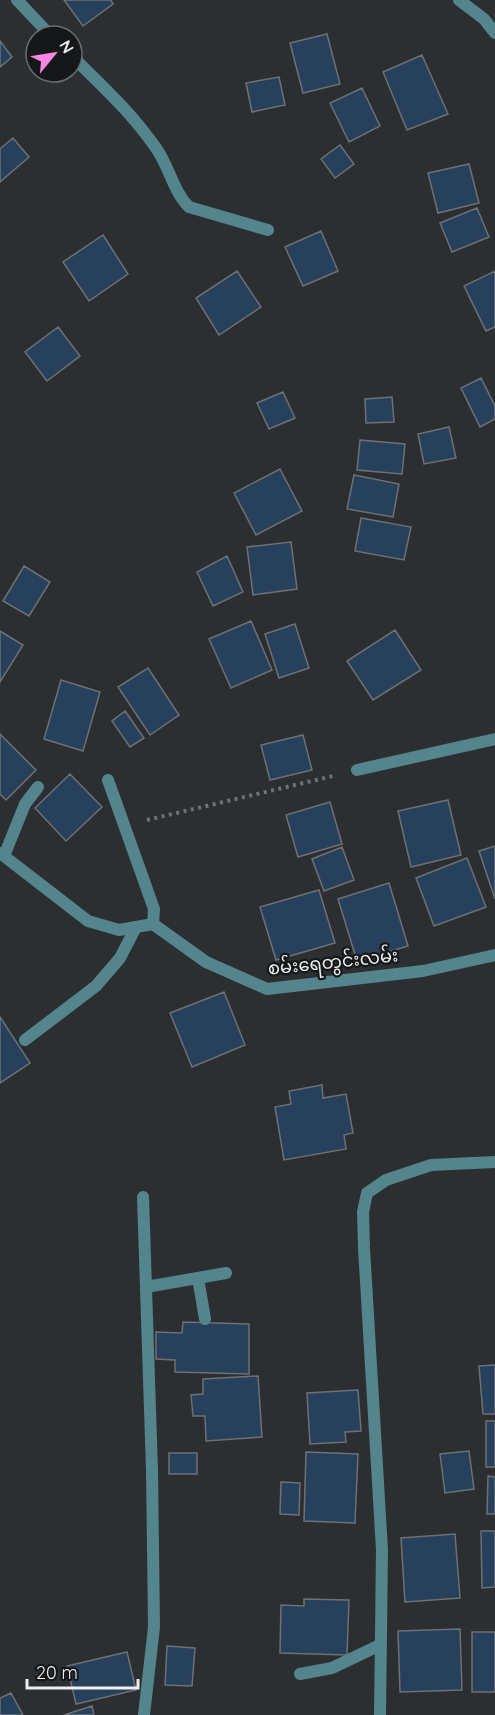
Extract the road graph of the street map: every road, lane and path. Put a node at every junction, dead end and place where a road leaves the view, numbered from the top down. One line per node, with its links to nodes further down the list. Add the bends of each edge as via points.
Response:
1 (17, 0): 3 (street)
2 (459, 0): 4 (street)
3 (40, 24)
4 (495, 33)
5 (84, 68): 6 (street, via 134,116 161,154 180,198 189,207)
6 (268, 230)
7 (495, 739): 8 (street)
8 (357, 770): 11 (path)
9 (108, 780): 11 (street)
10 (38, 787): 12 (street, via 25,804)
11 (126, 825): 13 (street, via 154,909)
12 (2, 855): 14 (street, via 88,921 119,930)
13 (153, 924): 14 (street); 15 (street, စမ်းရေတွင်းလမ်း, via 206,962 267,989 423,971)
14 (136, 927): 16 (street, via 120,958 96,986)
15 (495, 955)
16 (25, 1040)
17 (495, 1162): 23 (street, via 432,1165 386,1180 366,1193 364,1248 382,1550)
18 (143, 1197): 21 (street)
19 (226, 1273): 20 (street)
20 (198, 1278): 21 (street); 22 (street)
21 (146, 1287): 25 (street, via 154,1627)
22 (206, 1319)
23 (380, 1646): 24 (street, via 332,1668); 26 (street)
24 (300, 1674)
25 (144, 1715)
26 (380, 1715)

